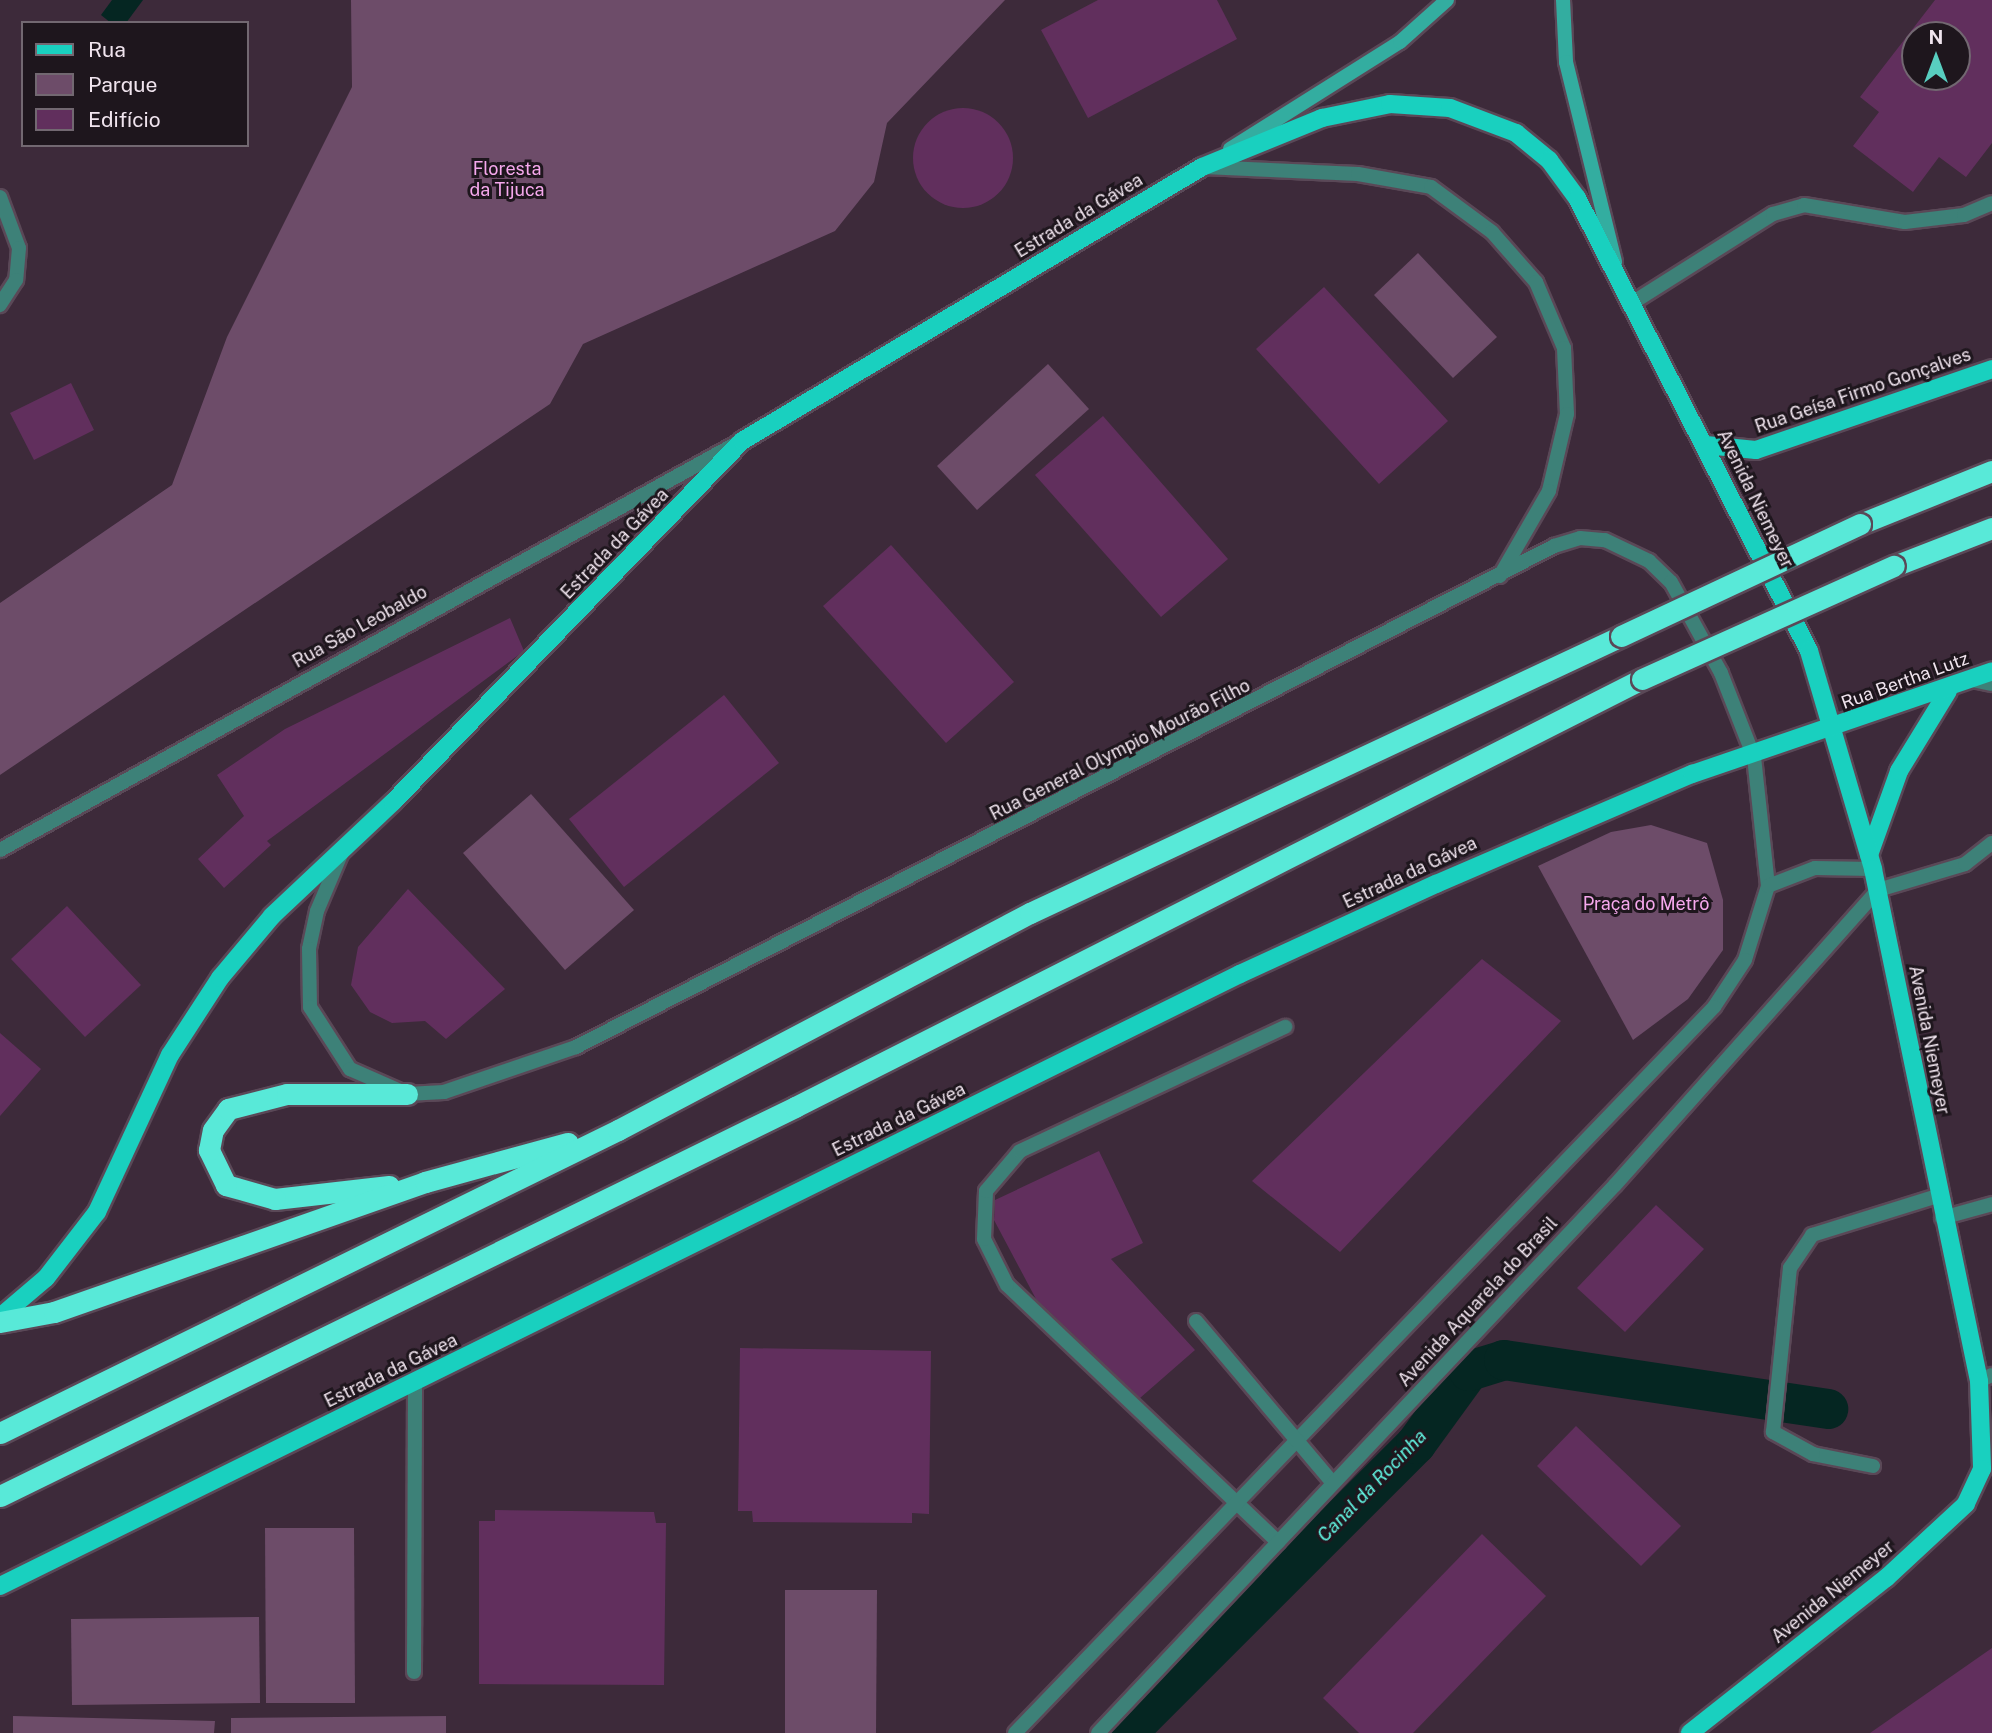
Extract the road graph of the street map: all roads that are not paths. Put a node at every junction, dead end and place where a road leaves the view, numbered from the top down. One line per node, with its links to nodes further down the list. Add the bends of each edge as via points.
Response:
1 (1447, 0): 3 (street, Estrada da Gávea, via 1400,42)
2 (1563, 0): 6 (street, Avenida Niemeyer, via 1566,62)
3 (1202, 167): 6 (main road, Avenida Niemeyer, via 1321,118 1390,104 1450,108 1516,133 1549,160); 10 (main road, Estrada da Gávea); 14 (street, via 1358,174 1431,187 1492,232 1536,282 1564,348 1567,414 1549,491)
4 (0, 197): 8 (street, via 19,248 16,280)
5 (1992, 203): 7 (street, via 1964,215 1905,222 1804,205 1773,214)
6 (1618, 273): 7 (main road, Avenida Niemeyer)
7 (1632, 303): 11 (main road, Avenida Niemeyer)
8 (0, 304)
9 (1992, 369): 11 (main road, Rua Geísa Firmo Gonçalves, via 1756,450)
10 (742, 441): 21 (main road, Estrada da Gávea, via 393,802); 23 (street, Rua São Leobaldo)
11 (1706, 444): 19 (main road, Avenida Niemeyer, via 1809,651)
12 (1992, 471): 29 (highway, bridge, via 1860,524 1030,913)
13 (1992, 528): 42 (highway, bridge, via 1894,566 1642,679 795,1107)
14 (1497, 580): 20 (street, Avenida Aquarela do Brasil, via 1580,538 1605,540 1649,561 1694,618); 28 (street, Rua General Olympio Mourão Filho, via 576,1047 486,1082)
15 (1992, 671): 16 (main road, Rua Bertha Lutz)
16 (1973, 680): 17 (street); 18 (main road, Rua Bertha Lutz)
17 (1992, 684)
18 (1948, 691): 19 (main road, Rua Bertha Lutz); 24 (main road, via 1899,771)
19 (1833, 730): 20 (main road, Estrada da Gávea); 24 (main road, Avenida Niemeyer)
20 (1754, 757): 25 (street, Avenida Aquarela do Brasil); 37 (main road, Estrada da Gávea, via 1605,808 1240,974)
21 (347, 841): 28 (street, via 317,911 309,949 310,1007 350,1069); 34 (main road, Estrada da Gávea, via 220,978 170,1055 97,1212 46,1278)
22 (1992, 843): 26 (street, via 1965,864)
23 (0, 850)
24 (1871, 862): 25 (street, via 1815,867); 26 (main road, Avenida Niemeyer)
25 (1768, 886): 39 (street, Avenida Aquarela do Brasil, via 1745,960 1714,1007)
26 (1878, 890): 31 (main road, Avenida Niemeyer); 41 (street, Avenida Aquarela do Brasil, via 1615,1185)
27 (1285, 1027): 43 (street, via 1020,1151 986,1191 984,1239 1007,1285)
28 (407, 1094): 30 (highway, via 287,1094 228,1109 213,1130 209,1150 226,1185 275,1199)
29 (618, 1130): 30 (highway); 38 (highway)
30 (425, 1182): 34 (highway, via 54,1312)
31 (1937, 1196): 33 (main road, Avenida Niemeyer); 40 (street, via 1838,1223 1797,1250 1786,1294 1783,1371 1773,1432 1813,1454)
32 (1992, 1204): 33 (street)
33 (1942, 1218): 36 (main road, Avenida Niemeyer)
34 (0, 1320)
35 (1196, 1321): 39 (street)
36 (1986, 1378): 49 (main road, Avenida Niemeyer, via 1982,1469 1966,1504 1886,1578)
37 (415, 1382): 45 (main road, Estrada da Gávea); 46 (street)
38 (0, 1433)
39 (1298, 1439): 41 (street); 43 (street, Avenida Aquarela do Brasil)
40 (1873, 1466)
41 (1333, 1483): 44 (street, Avenida Aquarela do Brasil)
42 (0, 1496)
43 (1237, 1502): 44 (street); 47 (street, Avenida Aquarela do Brasil)
44 (1278, 1542): 48 (street, Avenida Aquarela do Brasil)
45 (0, 1586)
46 (414, 1672)
47 (1015, 1733)
48 (1098, 1733)
49 (1690, 1733)

